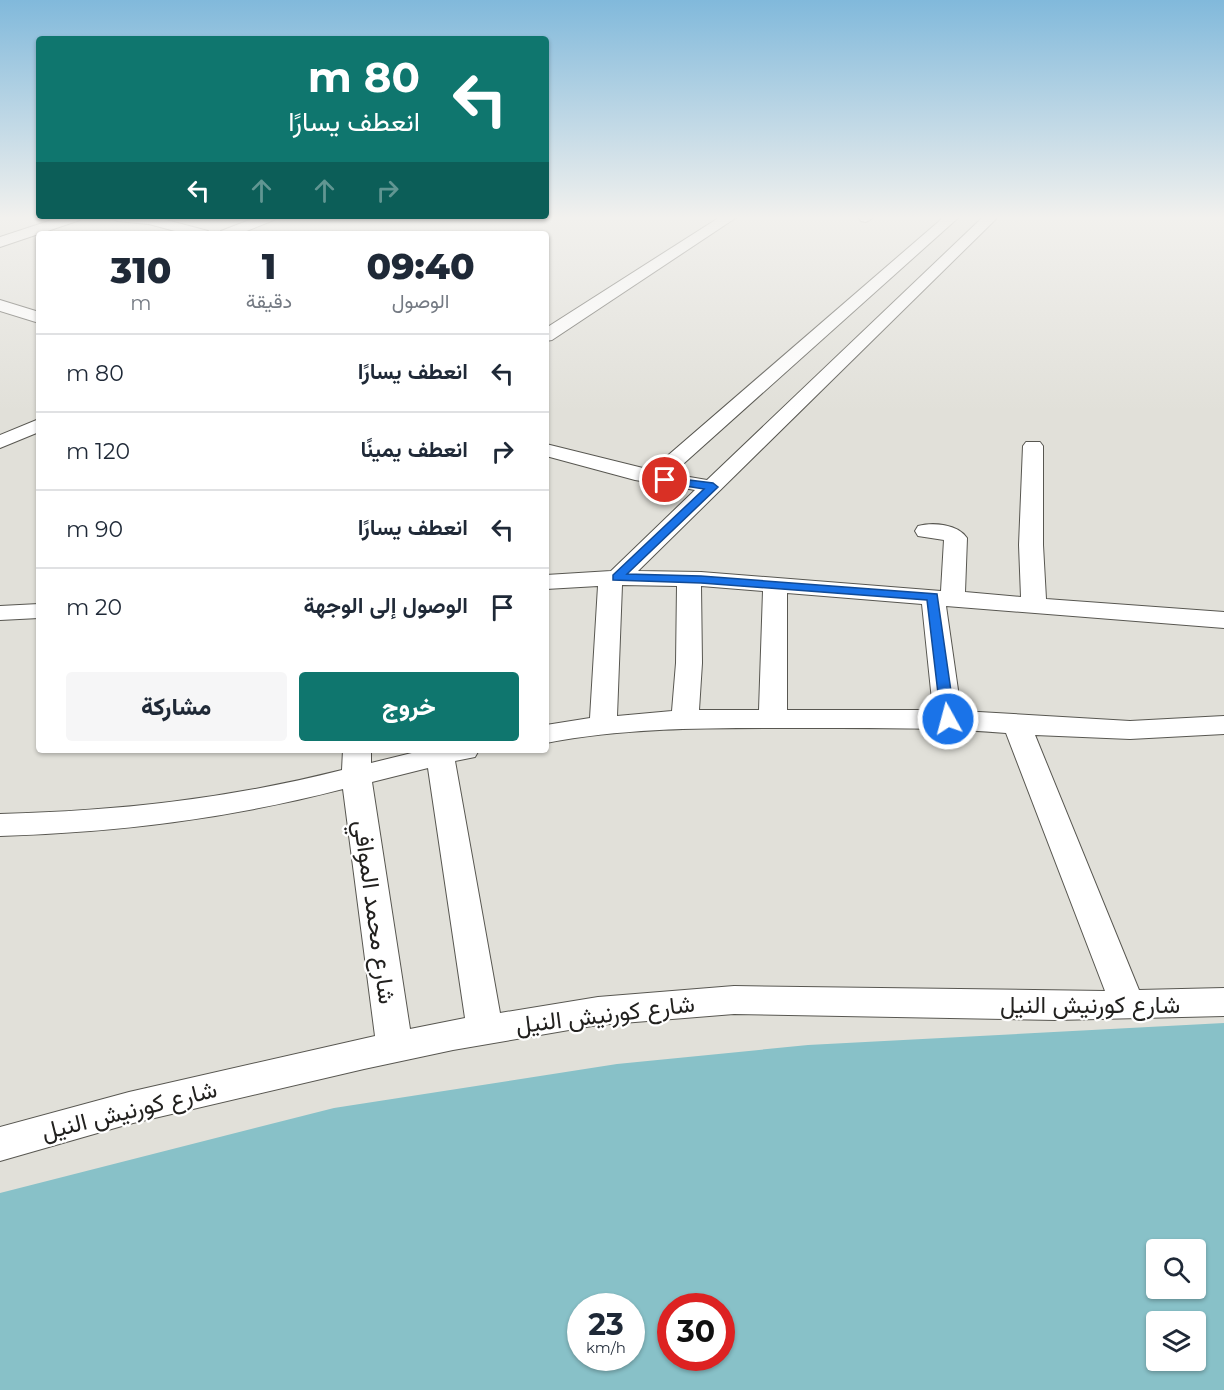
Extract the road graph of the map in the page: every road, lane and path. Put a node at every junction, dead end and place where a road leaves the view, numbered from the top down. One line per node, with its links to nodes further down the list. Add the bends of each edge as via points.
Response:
1 (630, 282): 8 (street)
2 (878, 282): 13 (street)
3 (924, 282): 14 (street)
4 (0, 295): 6 (street)
5 (0, 305): 6 (street)
6 (33, 311): 7 (street)
7 (0, 320)
8 (549, 334)
9 (36, 426): 10 (street)
10 (0, 442)
11 (1033, 446): 21 (street)
12 (549, 451): 13 (street)
13 (655, 478): 14 (street)
14 (713, 487): 16 (street)
15 (926, 531): 20 (street, via 956,538)
16 (613, 578): 17 (street); 18 (street); 30 (street)
17 (689, 579): 19 (street); 25 (street)
18 (549, 582)
19 (775, 584): 20 (street); 26 (street)
20 (943, 598): 21 (street); 27 (street)
21 (1034, 605): 24 (street)
22 (36, 611): 23 (street)
23 (0, 613)
24 (1224, 620)
25 (685, 719): 26 (street); 30 (street)
26 (773, 719): 27 (street)
27 (948, 719): 28 (street)
28 (1017, 725): 29 (street, via 1130,730); 37 (street)
29 (1224, 725)
30 (603, 726): 31 (street)
31 (549, 734)
32 (440, 753): 34 (street)
33 (448, 753): 38 (street)
34 (357, 763): 35 (street, via 264,799 76,823); 39 (street, شارع محمد الموافي)
35 (0, 825)
36 (1224, 1002): 37 (street, شارع كورنيش النيل)
37 (1128, 1005): 38 (street, شارع كورنيش النيل, via 734,1000 598,1011)
38 (485, 1029): 39 (street, شارع كورنيش النيل)
39 (395, 1047): 40 (street, شارع كورنيش النيل, via 129,1108)
40 (0, 1144)

